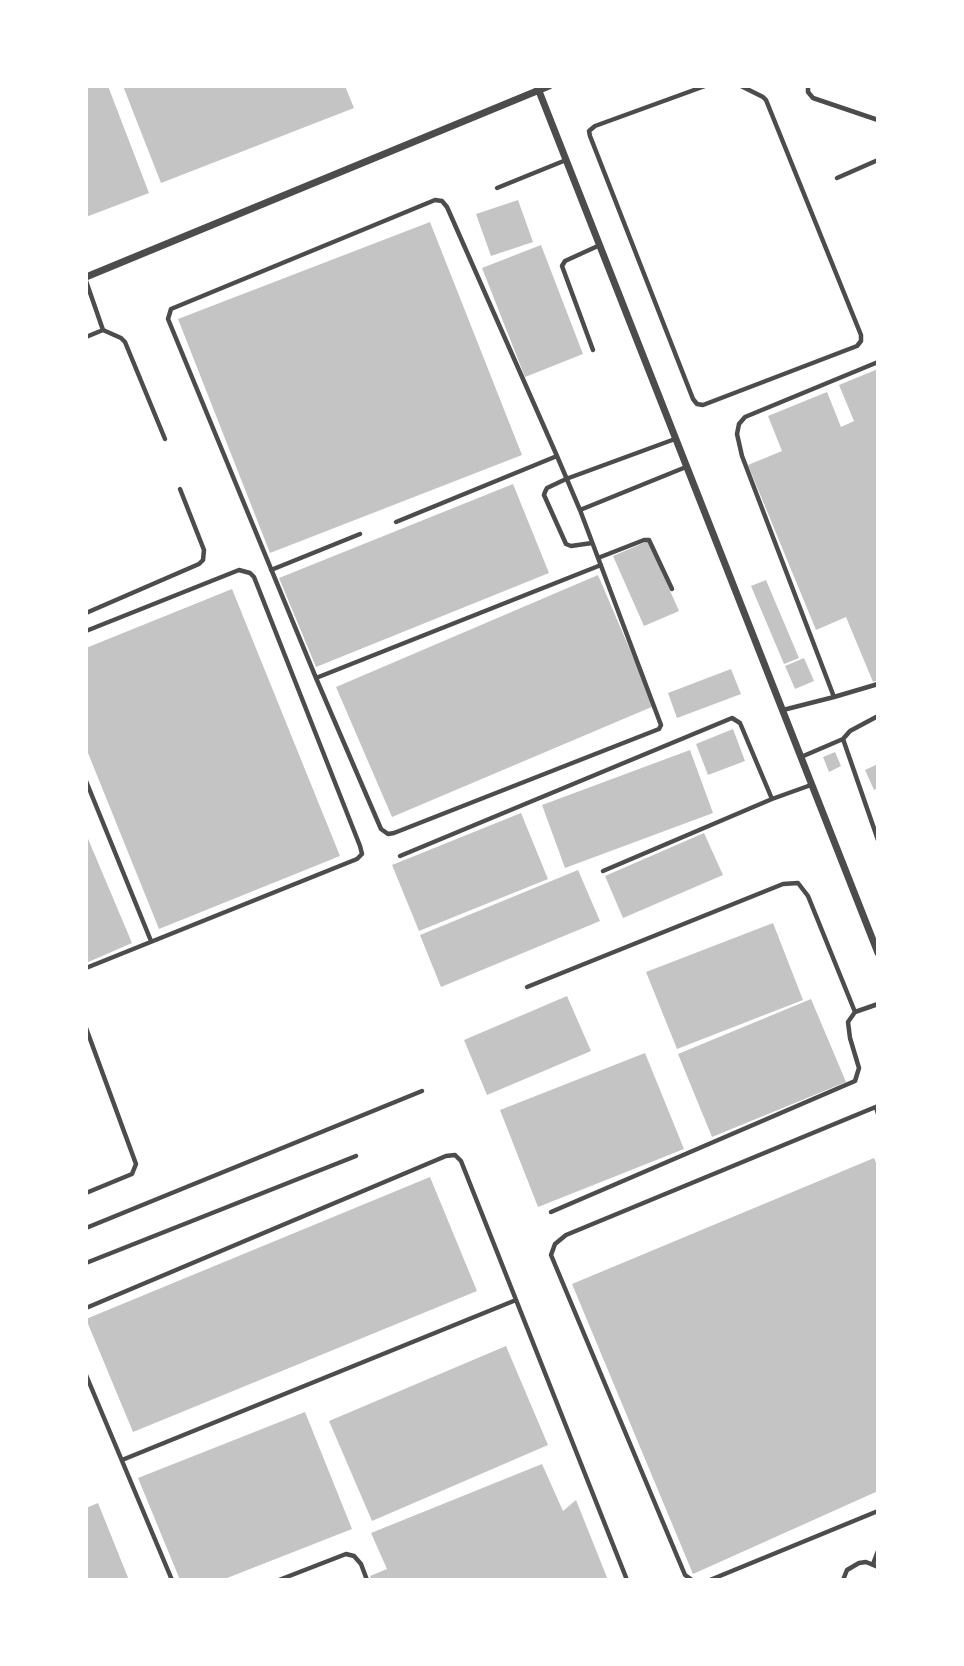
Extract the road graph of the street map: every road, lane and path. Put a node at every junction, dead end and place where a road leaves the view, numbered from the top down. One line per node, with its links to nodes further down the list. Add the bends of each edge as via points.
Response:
1 (549, 86): 5 (street)
2 (705, 86): 3 (lane, via 589,131 693,399 703,405 861,341 766,100)
3 (741, 86)
4 (808, 86): 6 (lane, via 813,98)
5 (538, 88): 7 (street); 12 (street)
6 (878, 120)
7 (566, 160): 10 (lane); 11 (street)
8 (878, 160): 9 (lane)
9 (837, 178)
10 (497, 188)
11 (600, 245): 15 (lane, via 562,266); 17 (street)
12 (86, 280): 13 (lane)
13 (103, 330): 14 (lane); 18 (lane, via 125,342)
14 (86, 337)
15 (593, 350)
16 (878, 362): 35 (lane, via 745,417 737,434)
17 (676, 438): 20 (street); 21 (lane)
18 (165, 439)
19 (557, 456): 21 (lane); 24 (lane); 29 (lane, via 447,207 435,200 169,313)
20 (687, 467): 23 (lane); 36 (street)
21 (566, 479): 23 (lane); 26 (lane, via 547,488 544,495 566,544)
22 (180, 489): 31 (lane, via 204,550 203,559)
23 (580, 510): 26 (lane)
24 (396, 522)
25 (359, 534): 29 (lane)
26 (592, 543): 27 (lane)
27 (598, 558): 28 (lane); 30 (lane, via 649,540)
28 (601, 565): 33 (lane); 33 (lane, via 660,719 659,729 388,834 381,829)
29 (271, 570): 33 (lane)
30 (672, 589)
31 (86, 613)
32 (86, 631): 46 (lane, via 239,570 250,573 362,853 357,859)
33 (316, 678)
34 (878, 684): 35 (lane)
35 (834, 697): 36 (lane)
36 (783, 710): 39 (street)
37 (878, 716): 38 (lane)
38 (843, 739): 39 (lane); 43 (lane)
39 (801, 757): 41 (street)
40 (86, 781): 46 (lane)
41 (812, 785): 42 (lane); 47 (street)
42 (772, 799): 44 (lane, via 740,723 732,718); 45 (lane)
43 (878, 841)
44 (400, 856)
45 (603, 871)
46 (151, 942): 48 (lane)
47 (878, 953)
48 (86, 968)
49 (527, 987): 51 (lane, via 783,884 799,883)
50 (878, 1004): 51 (lane)
51 (855, 1012): 58 (lane, via 848,1022 859,1068 855,1081)
52 (86, 1028): 57 (lane, via 136,1164 132,1174)
53 (422, 1091): 59 (lane)
54 (877, 1106): 55 (lane); 72 (lane, via 555,1244 551,1255 685,1575)
55 (878, 1114)
56 (356, 1156): 60 (lane)
57 (86, 1193)
58 (551, 1212)
59 (86, 1228)
60 (86, 1263)
61 (516, 1300): 62 (lane, via 455,1155); 64 (lane); 71 (lane)
62 (86, 1308)
63 (86, 1375): 64 (lane)
64 (122, 1460): 68 (lane)
65 (878, 1511): 73 (lane)
66 (878, 1552): 67 (lane)
67 (876, 1566): 74 (lane, via 859,1563 847,1570)
68 (172, 1580)
69 (279, 1580): 70 (lane, via 346,1554 361,1564)
70 (367, 1580)
71 (627, 1580)
72 (692, 1580)
73 (710, 1580)
74 (843, 1580)

